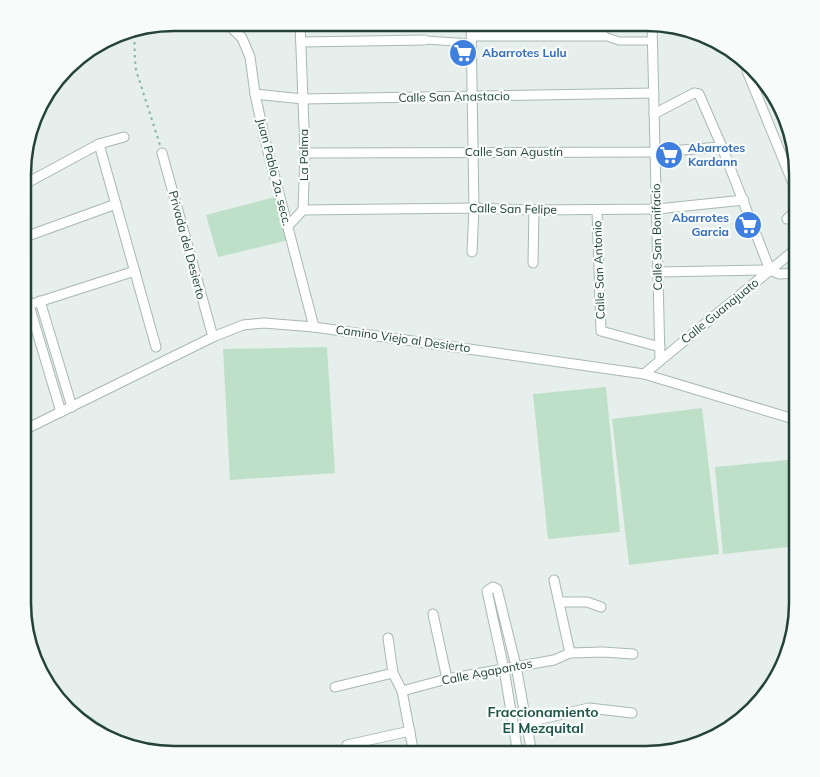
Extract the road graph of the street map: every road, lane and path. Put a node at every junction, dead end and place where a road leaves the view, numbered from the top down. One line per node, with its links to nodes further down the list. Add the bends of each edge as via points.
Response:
1 (235, 31): 13 (street, Juan Pablo 2a. secc., via 242,38 250,57)
2 (301, 31): 10 (street, La Palma)
3 (472, 32): 7 (street)
4 (652, 32): 9 (street, Calle San Bonifacio)
5 (604, 36): 7 (street); 9 (street, via 619,41)
6 (134, 37): 22 (path, via 136,70)
7 (472, 39): 8 (street); 14 (street)
8 (425, 40): 10 (street)
9 (652, 41): 12 (street, Calle San Bonifacio)
10 (302, 42): 15 (street, La Palma)
11 (749, 76): 24 (street)
12 (654, 93): 14 (street, Calle San Anastacio); 16 (street, Calle San Bonifacio)
13 (255, 94): 15 (street, Calle San Anastacio); 33 (street, Juan Pablo 2a. secc.)
14 (473, 96): 15 (street, Calle San Anastacio); 20 (street)
15 (302, 100): 23 (street, La Palma)
16 (654, 114): 19 (street, via 694,93 699,94); 21 (street, Calle San Bonifacio)
17 (124, 137): 18 (street)
18 (99, 144): 25 (street); 27 (street)
19 (722, 147): 21 (street, Calle San Agustín); 26 (street)
20 (474, 152): 21 (street, Calle San Agustín); 23 (street, Calle San Agustín); 28 (street)
21 (655, 152): 29 (street, Calle San Bonifacio)
22 (162, 153): 46 (street, Privada del Desierto)
23 (305, 153): 30 (street, La Palma)
24 (788, 171)
25 (31, 181)
26 (744, 200): 29 (street, Calle San Felipe); 38 (street)
27 (116, 204): 34 (street); 39 (street)
28 (474, 208): 30 (street, Calle San Felipe); 31 (street, Calle San Felipe); 35 (street)
29 (656, 209): 32 (street, Calle San Felipe); 40 (street, Calle San Bonifacio)
30 (303, 210): 33 (street)
31 (534, 210): 32 (street, Calle San Felipe); 37 (street)
32 (597, 210): 48 (street, Calle San Antonio, via 601,331)
33 (288, 226): 45 (street, Juan Pablo 2a. secc.)
34 (31, 235)
35 (472, 252)
36 (788, 255): 38 (street, Calle Guanajuato)
37 (533, 263)
38 (770, 270): 40 (street); 41 (street); 49 (street, Calle Guanajuato)
39 (135, 271): 42 (street); 47 (street)
40 (658, 272): 48 (street, Calle San Bonifacio)
41 (788, 273)
42 (40, 301): 43 (street); 51 (street)
43 (31, 304)
44 (31, 313): 52 (street)
45 (314, 326): 46 (street, Camino Viejo al Desierto, via 243,325); 50 (street, Camino Viejo al Desierto)
46 (212, 338): 51 (street, Camino Viejo al Desierto)
47 (156, 347)
48 (660, 347): 49 (street, Calle San Bonifacio)
49 (660, 360): 50 (street, Calle Guanajuato)
50 (644, 374): 53 (street, Camino Viejo al Desierto)
51 (72, 407): 52 (street, Camino Viejo al Desierto)
52 (61, 412): 54 (street, Camino Viejo al Desierto)
53 (789, 417)
54 (32, 426)
55 (554, 580): 56 (street)
56 (560, 602): 57 (street, via 587,602); 60 (street)
57 (601, 607)
58 (433, 614): 65 (street)
59 (388, 638): 64 (street)
60 (570, 652): 61 (street); 62 (street, Calle Agapantos, via 554,660)
61 (632, 654)
62 (516, 666): 63 (street, Calle Agapantos); 63 (street, via 497,589 490,588 487,591); 69 (street)
63 (504, 669): 65 (street, Calle Agapantos); 72 (street)
64 (393, 673): 66 (street); 67 (street)
65 (447, 679): 67 (street, Calle Agapantos)
66 (335, 687)
67 (402, 691): 70 (street)
68 (632, 713): 69 (street, via 589,708)
69 (528, 722): 73 (street)
70 (410, 731): 71 (street); 74 (street)
71 (347, 745)
72 (517, 745)
73 (531, 745)
74 (413, 746)

